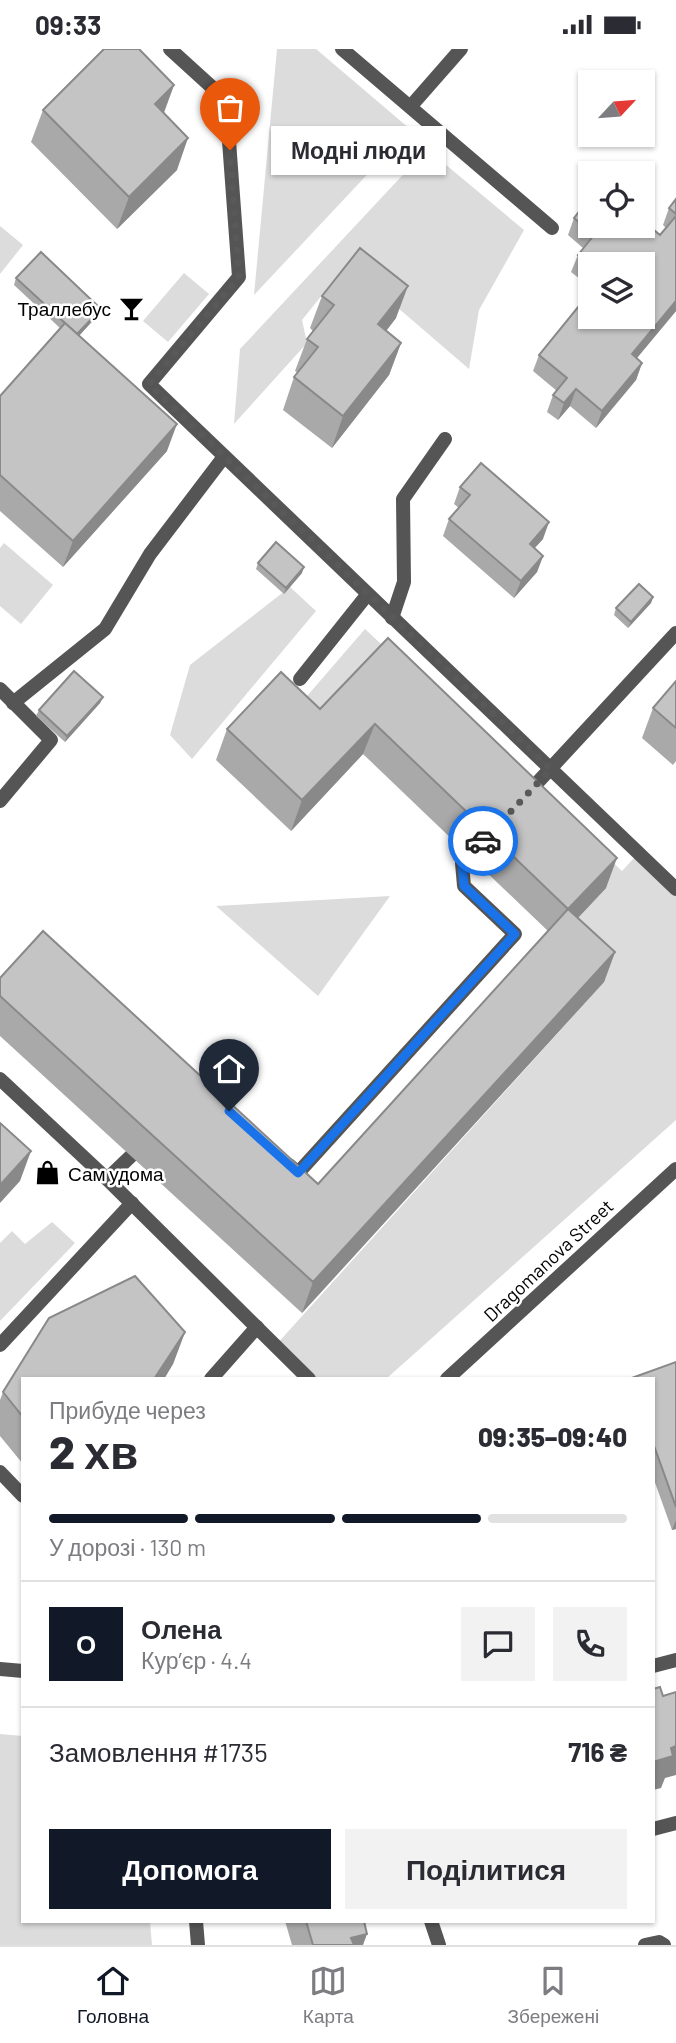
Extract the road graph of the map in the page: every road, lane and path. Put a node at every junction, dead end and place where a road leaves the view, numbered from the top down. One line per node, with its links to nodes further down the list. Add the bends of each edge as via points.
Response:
1 (170, 49): 7 (street, via 226,100 239,277 149,384)
2 (342, 49): 4 (street)
3 (461, 49): 4 (street)
4 (411, 106): 5 (street)
5 (552, 228)
6 (445, 439): 9 (street, via 403,499 404,582)
7 (223, 458): 8 (street); 13 (street, via 150,554 105,629)
8 (367, 595): 9 (street); 11 (street)
9 (392, 618): 14 (street)
10 (676, 633): 14 (street)
11 (300, 679)
12 (0, 689): 13 (street)
13 (13, 703): 15 (street, via 51,740)
14 (551, 769): 16 (street); 18 (street)
15 (0, 801)
16 (515, 807)
17 (497, 826): 21 (street, via 462,863 464,886 515,934 298,1173)
18 (676, 889)
19 (0, 1079): 23 (street)
20 (131, 1156): 23 (street)
21 (280, 1157)
22 (676, 1169): 29 (street, Dragomanova Street)
23 (107, 1179): 24 (street)
24 (132, 1203): 25 (street); 26 (street)
25 (257, 1328): 27 (street); 28 (street)
26 (0, 1345)
27 (213, 1377)
28 (307, 1377)
29 (449, 1377)
30 (0, 1472): 31 (street)
31 (21, 1494)
32 (676, 1660): 33 (street)
33 (655, 1665)
34 (0, 1669): 35 (street)
35 (21, 1671)
36 (676, 1823): 37 (street)
37 (655, 1828)
38 (196, 1923): 40 (street)
39 (432, 1923): 41 (street)
40 (198, 1945)
41 (439, 1945)
42 (645, 1945): 43 (street)
43 (664, 1945)

